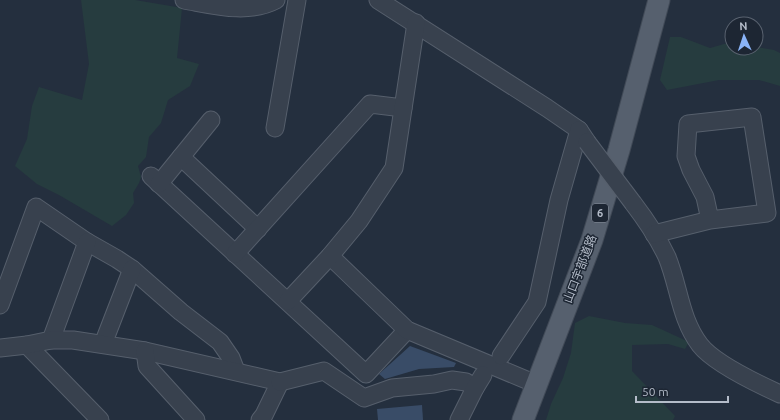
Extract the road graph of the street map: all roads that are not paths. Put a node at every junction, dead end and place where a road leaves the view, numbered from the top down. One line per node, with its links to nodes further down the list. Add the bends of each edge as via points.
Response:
1 (184, 0): 2 (street, via 238,8 269,4)
2 (276, 0)
3 (297, 0): 9 (street)
4 (378, 0): 6 (street)
5 (659, 0): 30 (main road, 山口宇部道路 / 6, via 592,240)
6 (416, 23): 7 (street); 10 (street, via 547,108)
7 (403, 108): 13 (street, via 370,104); 17 (street, via 394,168 359,221)
8 (211, 120): 11 (street)
9 (275, 128)
10 (583, 136): 14 (street, bridge); 27 (street, via 559,200 537,302)
11 (181, 156): 13 (street); 16 (street, via 155,180)
12 (710, 220): 12 (street, via 704,197 686,156 688,124 752,117 767,213); 14 (street)
13 (258, 229): 16 (street)
14 (654, 234): 31 (street, via 667,258 682,309 700,345 711,356)
15 (87, 242): 18 (street); 20 (street, via 36,207); 22 (street)
16 (235, 254): 19 (street)
17 (330, 256): 19 (street); 21 (street)
18 (132, 269): 23 (street); 28 (street, via 220,342)
19 (288, 301): 21 (street, via 366,374)
20 (0, 305)
21 (408, 330): 30 (street)
22 (51, 340): 23 (street); 24 (street)
23 (103, 344): 26 (street)
24 (27, 345): 25 (street); 32 (street)
25 (0, 348)
26 (145, 351): 28 (street); 33 (street, via 147,366)
27 (500, 356)
28 (236, 371): 29 (street)
29 (280, 382): 34 (street); 35 (street, via 324,371 364,398 392,388 452,380 479,381)
30 (536, 384): 36 (main road, 山口宇部道路 / 6)
31 (780, 394)
32 (100, 420)
33 (196, 420)
34 (260, 420)
35 (459, 420)
36 (523, 420)

